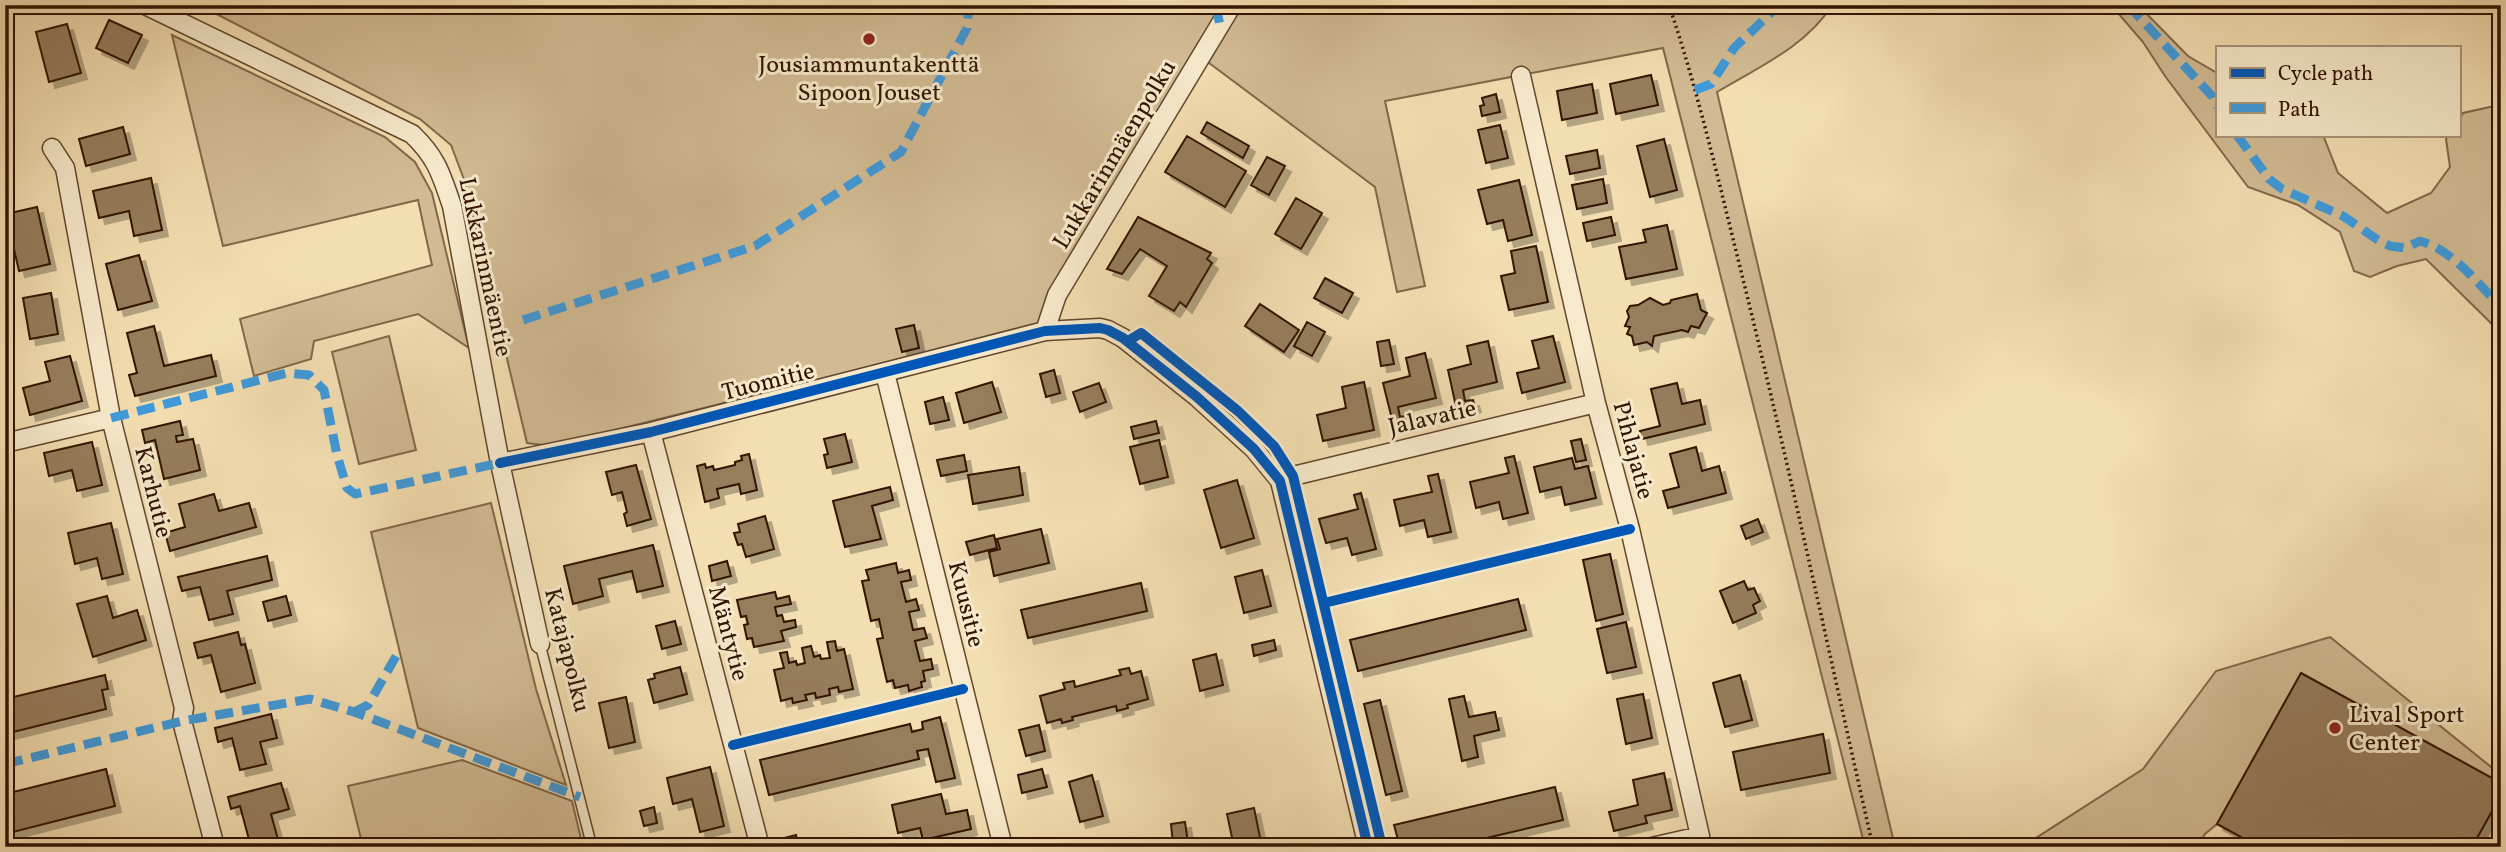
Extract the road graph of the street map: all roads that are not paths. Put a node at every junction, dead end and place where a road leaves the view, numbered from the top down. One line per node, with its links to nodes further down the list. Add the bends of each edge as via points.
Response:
1 (145, 5): 11 (street, Lukkarinmäentie, via 412,134 428,149 452,206)
2 (1232, 5): 5 (street, Lukkarinmäenpolku, via 1057,295)
3 (1521, 76): 7 (street, Pihlajatie)
4 (52, 148): 8 (street, Karhutie, via 65,168)
5 (1045, 331): 6 (street, Tuomitie); 12 (street, Tuomitie, via 1100,328 1123,338 1254,449)
6 (885, 373): 9 (street, Tuomitie); 17 (street, Kuusitie)
7 (1596, 403): 12 (street, Jalavatie); 19 (street, Pihlajatie, via 1630,528 1700,836)
8 (111, 418): 10 (street); 14 (street, Karhutie)
9 (650, 432): 11 (street, Tuomitie); 16 (street, Mäntytie)
10 (5, 443)
11 (500, 463): 13 (street, Katajapolku)
12 (1280, 481): 18 (street)
13 (540, 643): 15 (lane, Katajapolku)
14 (215, 847)
15 (592, 847)
16 (760, 847)
17 (1003, 847)
18 (1368, 847)
19 (1652, 847)

